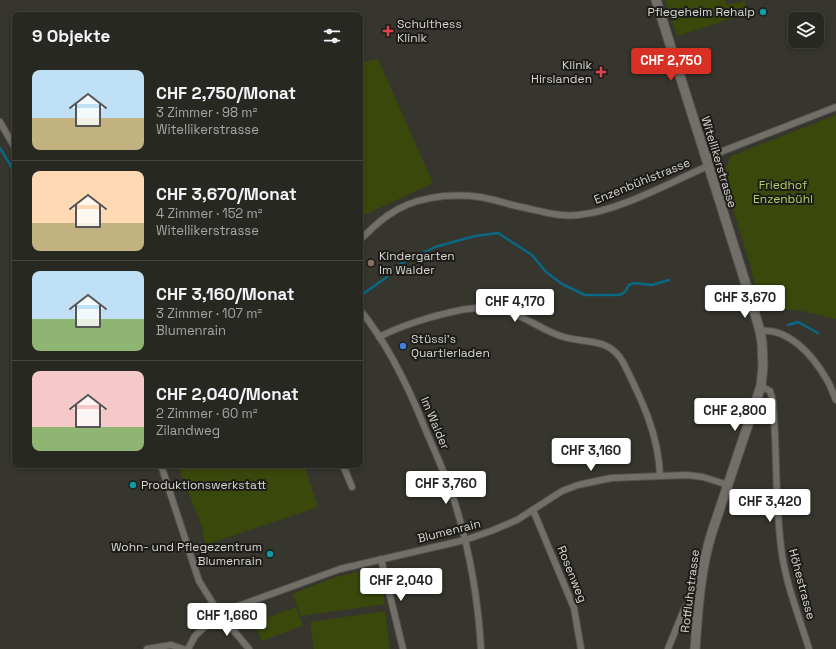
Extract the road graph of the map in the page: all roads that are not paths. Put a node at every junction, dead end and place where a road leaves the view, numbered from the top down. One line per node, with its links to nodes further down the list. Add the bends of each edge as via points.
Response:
1 (656, 0): 5 (main road, Witellikerstrasse)
2 (836, 107): 5 (street, Enzenbühlstrasse)
3 (0, 122): 4 (street)
4 (12, 143)
5 (707, 162): 6 (street, Enzenbühlstrasse, via 623,203 583,214 554,215 480,197 423,199 387,215); 8 (main road, Witellikerstrasse)
6 (363, 237)
7 (363, 314): 9 (street, Im Walder)
8 (760, 331): 10 (main road, Witellikerstrasse); 12 (street, via 785,335 804,351 828,381)
9 (379, 337): 15 (street, via 440,315 482,307 514,313 563,337 597,342 610,347 623,362 646,412 658,454); 19 (street, Im Walder, via 398,370 422,422 452,495)
10 (763, 353): 11 (main road, Rotfluhstrasse)
11 (761, 386): 16 (main road, Rotfluhstrasse); 32 (street, Höhestrasse, via 770,391 773,401 781,548 788,582)
12 (836, 400)
13 (162, 468): 22 (street, via 199,581)
14 (344, 468): 17 (street)
15 (660, 476): 16 (street, Blumenrain, via 697,476); 18 (street, Blumenrain, via 611,478 589,482 562,491)
16 (728, 485): 21 (main road, Rotfluhstrasse, via 708,544)
17 (352, 487)
18 (533, 510): 19 (street, Blumenrain, via 502,527); 29 (street, Rosenweg, via 574,608)
19 (465, 540): 20 (street, Blumenrain); 28 (street, Im Walder, via 478,612)
20 (382, 559): 22 (street, Blumenrain, via 340,569); 27 (street)
21 (698, 603): 30 (street, via 685,607); 31 (main road, Rotfluhstrasse)
22 (219, 613): 25 (street, via 195,636); 26 (street)
23 (147, 649): 24 (street, via 171,645)
24 (183, 649)
25 (188, 649)
26 (249, 649)
27 (403, 649)
28 (481, 649)
29 (581, 649)
30 (668, 649)
31 (695, 649)
32 (809, 649)

